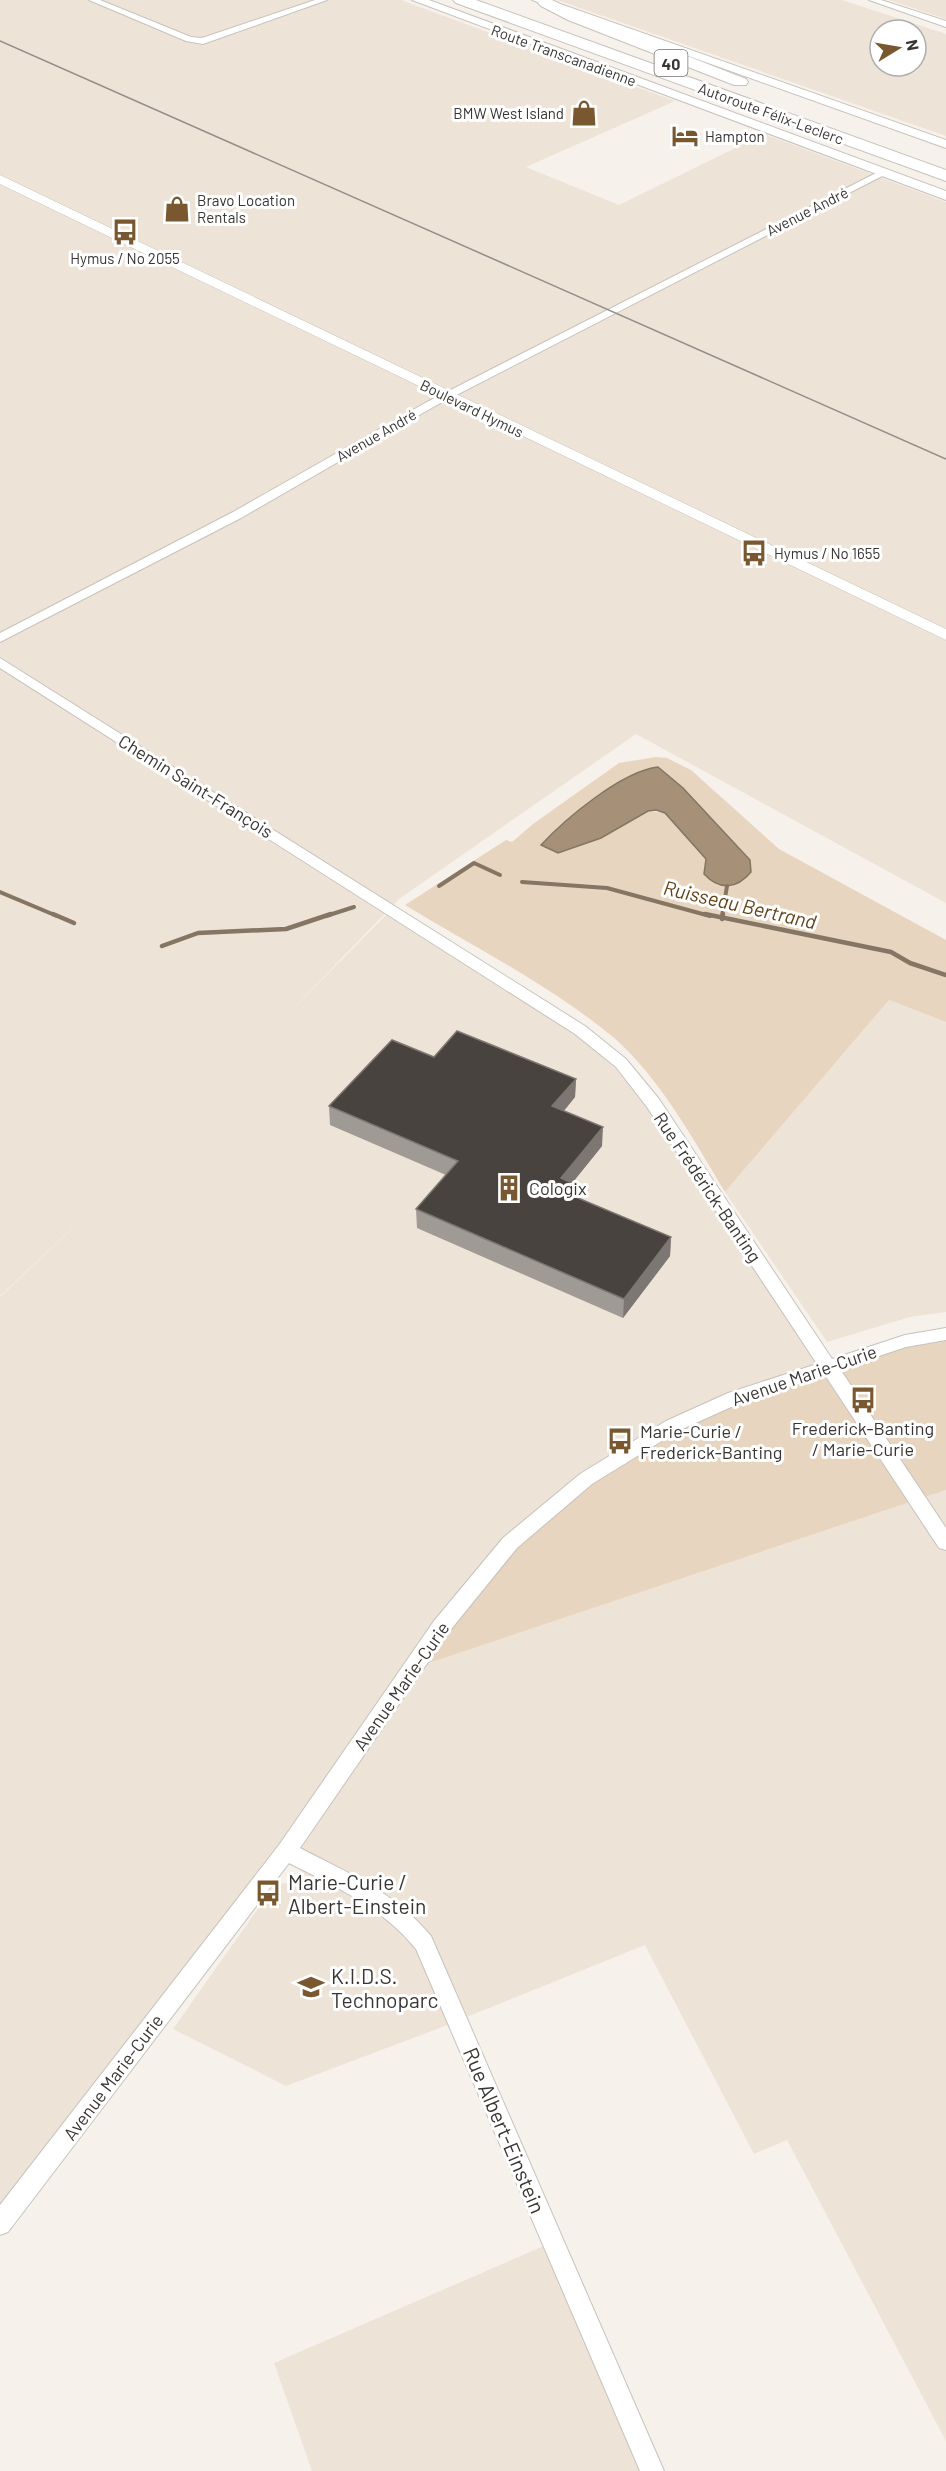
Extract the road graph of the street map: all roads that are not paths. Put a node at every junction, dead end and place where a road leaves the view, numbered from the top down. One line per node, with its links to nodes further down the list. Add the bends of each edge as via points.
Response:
1 (93, 0): 2 (street, via 198,41 217,38)
2 (322, 0)
3 (418, 0): 8 (main road, Route Transcanadienne)
4 (461, 0): 10 (highway, Autoroute Félix-Leclerc / 40)
5 (497, 0): 11 (highway, Autoroute Félix-Leclerc / 40)
6 (873, 0): 9 (street)
7 (542, 1): 11 (highway); 12 (main road)
8 (440, 8): 10 (highway); 14 (main road, Route Transcanadienne)
9 (946, 24)
10 (764, 110): 15 (highway, Autoroute Félix-Leclerc / 40)
11 (846, 126): 13 (highway, Autoroute Félix-Leclerc / 40)
12 (946, 144)
13 (946, 162)
14 (883, 172): 17 (main road, Route Transcanadienne); 18 (street, Avenue André)
15 (946, 176)
16 (0, 179): 18 (street, Boulevard Hymus)
17 (946, 196)
18 (447, 396): 19 (street, Boulevard Hymus); 20 (street, Avenue André, via 227,520)
19 (946, 635)
20 (0, 638)
21 (0, 662): 22 (street, Chemin Saint-François)
22 (391, 910): 24 (street, Rue Frédérick-Banting, via 580,1030 621,1063 653,1103)
23 (946, 1334): 24 (street, Avenue Marie-Curie, via 905,1341)
24 (828, 1366): 25 (street, Rue Frédérick-Banting); 26 (street, Avenue Marie-Curie, via 734,1398 672,1426 586,1479 510,1543 441,1627)
25 (946, 1543)
26 (286, 1851): 27 (street, Avenue Marie-Curie); 28 (street, Rue Albert-Einstein, via 381,1900 412,1926 424,1943)
27 (0, 2224)
28 (652, 2471)

